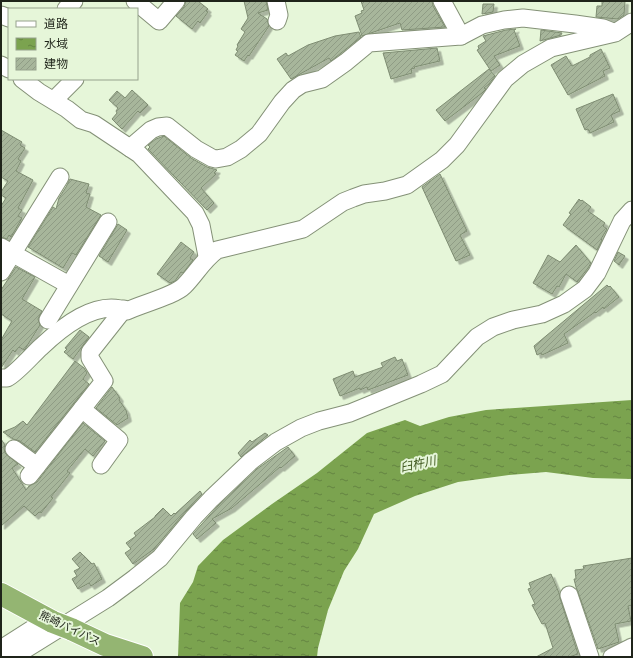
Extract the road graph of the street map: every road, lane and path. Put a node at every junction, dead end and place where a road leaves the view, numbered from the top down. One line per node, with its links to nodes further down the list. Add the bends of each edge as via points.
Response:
1 (136, 1): 2 (street, via 159,20)
2 (176, 1)
3 (276, 1): 5 (street, via 280,15)
4 (442, 1): 8 (street)
5 (277, 21)
6 (632, 22): 7 (street)
7 (615, 33): 8 (street, via 602,28 523,18 482,25); 17 (street, via 551,48 523,64 505,80 457,145 442,160 407,185 348,200 302,229 230,246)
8 (461, 36): 12 (street, via 369,43 322,79 302,84 293,90 259,134 227,157 216,160 212,158 167,126 151,130)
9 (23, 80): 11 (street)
10 (74, 80): 11 (street)
11 (54, 100): 12 (street, via 81,120 94,124)
12 (130, 148): 17 (street, via 139,154 195,213 201,225)
13 (60, 177): 16 (street)
14 (632, 210): 31 (street, via 622,221 597,273 585,289 564,304 542,314 493,327 477,337 442,374 350,413 319,420 276,442 211,499 160,558 108,598)
15 (108, 222): 19 (street)
16 (6, 250): 18 (street); 19 (street)
17 (208, 256): 20 (street, via 183,287 127,311)
18 (1, 272)
19 (69, 285): 21 (street)
20 (124, 309): 22 (street, via 103,308 76,319 42,346 24,365 7,378); 23 (street, via 90,352 90,358 104,381)
21 (48, 320)
22 (1, 378)
23 (82, 409): 24 (street, via 33,471); 25 (street, via 119,440)
24 (14, 449)
25 (101, 464)
26 (1, 594): 28 (highway, 熊崎バイパス)
27 (569, 595): 33 (street)
28 (58, 623): 30 (street); 32 (highway, 熊崎バイパス)
29 (632, 647): 34 (street)
30 (1, 650)
31 (13, 657)
32 (142, 657)
33 (590, 657)
34 (612, 657)

